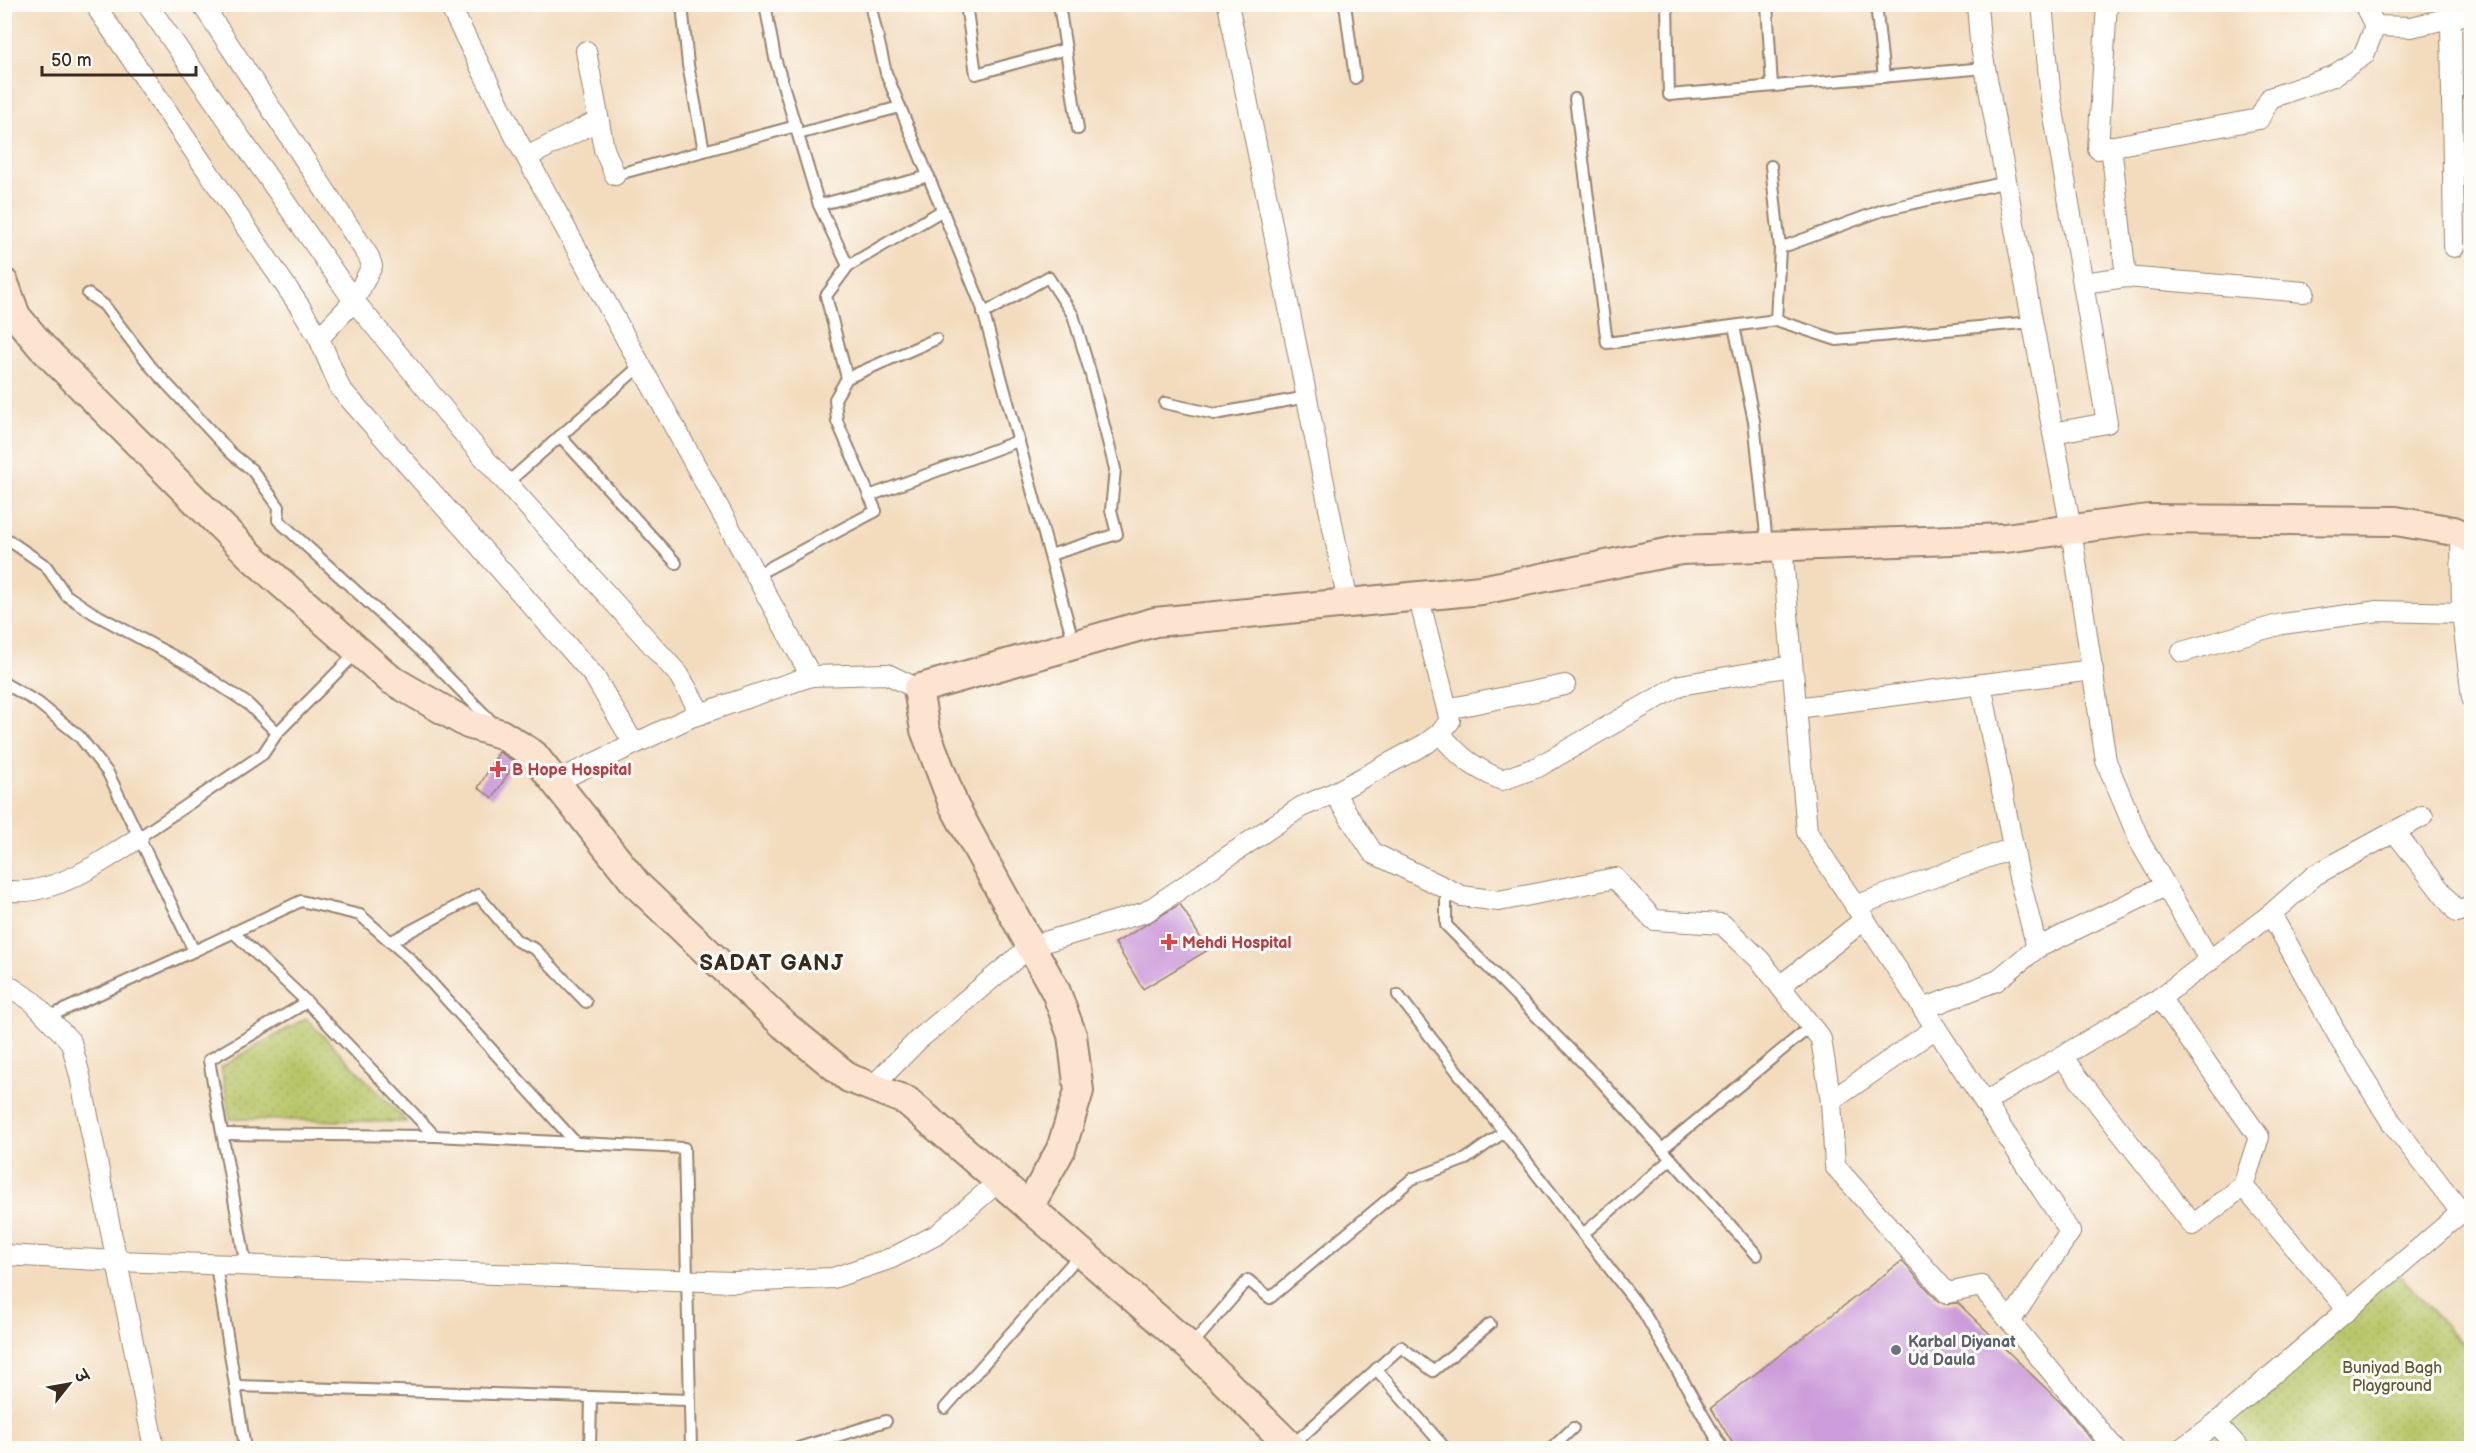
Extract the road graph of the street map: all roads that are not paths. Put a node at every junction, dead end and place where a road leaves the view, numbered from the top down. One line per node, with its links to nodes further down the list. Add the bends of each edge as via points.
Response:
1 (101, 4): 55 (street, via 99,11)
2 (147, 4): 50 (street)
3 (202, 4): 50 (street, via 365,248 372,266)
4 (450, 4): 35 (street)
5 (682, 4): 34 (lane, via 688,65)
6 (765, 4): 32 (lane, via 775,58)
7 (870, 4): 29 (lane, via 886,73)
8 (966, 4): 22 (lane, via 976,74)
9 (1059, 4): 22 (lane)
10 (1228, 4): 59 (street)
11 (1346, 4): 26 (lane)
12 (1667, 4): 27 (lane, via 1669,95)
13 (1767, 4): 27 (lane)
14 (1876, 4): 25 (lane)
15 (1977, 4): 24 (street)
16 (2042, 4): 46 (street, via 2051,99)
17 (2107, 4): 33 (street, via 2098,148)
18 (2364, 4): 21 (street)
19 (2472, 13): 20 (street)
20 (2451, 18): 21 (street, via 2411,27); 42 (street)
21 (2375, 26): 33 (street, via 2364,55 2333,76 2270,98 2259,119)
22 (1066, 49): 31 (lane)
23 (586, 51): 30 (street)
24 (1986, 68): 25 (lane); 39 (street)
25 (1884, 77): 27 (lane)
26 (1355, 78)
27 (1772, 86)
28 (1575, 99): 54 (lane, via 1607,343)
29 (900, 107): 32 (lane); 38 (lane)
30 (599, 120): 35 (street); 37 (street, via 604,149)
31 (1078, 129)
32 (797, 130): 34 (lane); 40 (lane)
33 (2111, 146): 45 (street)
34 (704, 151): 37 (lane)
35 (527, 157): 57 (street)
36 (1771, 166): 43 (lane)
37 (615, 174)
38 (929, 176): 40 (lane); 41 (lane)
39 (2007, 182): 43 (lane, via 1883,210); 53 (street)
40 (819, 205): 44 (lane)
41 (943, 210): 44 (lane); 51 (lane)
42 (2454, 247)
43 (1780, 248): 52 (lane)
44 (848, 266): 58 (lane, via 826,296)
45 (2126, 277): 46 (street); 48 (street)
46 (2083, 283): 61 (street, via 2107,423)
47 (6, 290): 77 (street, via 16,316 41,346 253,558)
48 (2304, 292)
49 (87, 294): 92 (lane, via 104,305 152,368 231,453 252,470 279,507 278,520 429,658)
50 (354, 301): 55 (street); 64 (street)
51 (984, 314): 63 (lane); 70 (lane, via 1048,277 1073,315 1092,375 1115,469 1111,510 1117,534)
52 (1776, 320): 53 (lane, via 1837,340); 54 (lane)
53 (2033, 322): 61 (street)
54 (1734, 326): 69 (lane)
55 (319, 338): 93 (street, via 340,388 594,676)
56 (936, 339): 58 (lane)
57 (641, 365): 62 (lane); 72 (street)
58 (847, 378): 65 (lane, via 835,399 837,421)
59 (1307, 397): 60 (lane, via 1215,414); 74 (street)
60 (1165, 402)
61 (2053, 433): 66 (street)
62 (561, 436): 64 (lane); 71 (lane)
63 (1018, 441): 65 (lane); 70 (lane)
64 (507, 483): 89 (street, via 679,675)
65 (869, 496): 72 (lane, via 876,511)
66 (2071, 529): 68 (street, via 2149,519 2396,521 2454,531); 69 (street, via 2005,538); 80 (street)
67 (4, 537): 90 (lane, via 46,566 66,595 239,697)
68 (2466, 537): 75 (street)
69 (1774, 546): 73 (street, via 1681,550 1481,590); 79 (street)
70 (1050, 555): 76 (lane)
71 (676, 563)
72 (756, 575): 81 (street)
73 (1418, 595): 74 (street); 88 (street)
74 (1348, 603): 76 (street, via 1155,622)
75 (2462, 613): 78 (street, via 2378,611 2282,624); 86 (street)
76 (1074, 645): 85 (street)
77 (358, 651): 90 (lane); 92 (street, via 390,679 468,724)
78 (2182, 652)
79 (1792, 666): 87 (street); 91 (street, via 1680,685 1538,767 1502,780 1478,770)
80 (2092, 670): 83 (street); 100 (street, via 2106,761 2141,844)
81 (811, 676): 85 (street, via 887,674); 89 (street)
82 (4, 683): 98 (lane, via 38,702 79,736 108,773)
83 (1981, 684): 87 (street); 99 (street)
84 (1565, 685): 88 (street)
85 (918, 689): 108 (street, via 925,730 954,806)
86 (2472, 698)
87 (1796, 708): 104 (street, via 1807,832)
88 (1447, 709): 91 (street, via 1450,720)
89 (701, 714): 93 (street)
90 (277, 733): 98 (lane, via 262,754)
91 (1440, 733): 95 (street)
92 (501, 734): 94 (street, via 533,754)
93 (634, 744): 94 (street)
94 (555, 782): 123 (street, via 638,885 784,1025 849,1078)
95 (1334, 793): 101 (street, via 1374,853); 108 (street, via 1301,807 1146,912)
96 (2423, 816): 97 (street)
97 (2395, 832): 103 (street, via 2457,912); 105 (street, via 2315,875)
98 (138, 838): 102 (street, via 100,863 51,886 16,892); 110 (lane)
99 (2013, 848): 104 (street); 109 (street)
100 (2165, 886): 109 (street); 111 (street)
101 (1446, 888): 113 (street, via 1462,896 1499,901 1615,878 1654,920 1722,924 1760,960); 130 (lane, via 1446,926 1600,1080)
102 (4, 890)
103 (2472, 905)
104 (1860, 913): 113 (street); 118 (street)
105 (2271, 914): 111 (street); 135 (street, via 2342,1043 2392,1123)
106 (233, 932): 107 (lane, via 302,901 360,915); 110 (lane); 116 (lane)
107 (390, 942): 117 (lane, via 478,895 517,941 535,949); 129 (lane, via 409,958)
108 (1031, 946): 123 (street, via 918,1040); 134 (street, via 1056,992 1072,1035 1079,1091 1060,1149)
109 (2037, 948): 118 (street, via 1996,981)
110 (194, 951): 119 (lane)
111 (2210, 960): 115 (street)
112 (4, 983): 119 (street)
113 (1780, 986): 120 (street)
114 (1398, 995): 126 (lane)
115 (2160, 998): 122 (street); 133 (street, via 2259,1137)
116 (307, 1002): 127 (lane, via 209,1060); 128 (lane)
117 (586, 1002)
118 (1923, 1009): 121 (street)
119 (48, 1017): 140 (street, via 71,1042)
120 (1811, 1026): 124 (street, via 1821,1040); 130 (lane)
121 (1936, 1028): 124 (street); 125 (street)
122 (2062, 1057): 125 (street); 133 (street, via 2193,1225)
123 (872, 1087): 132 (street, via 907,1101)
124 (1831, 1101): 145 (street, via 1835,1166 1947,1293 1981,1286)
125 (1985, 1102): 145 (street, via 2070,1232)
126 (1504, 1132): 136 (lane); 147 (lane, via 1467,1159 1412,1179 1270,1298 1248,1280)
127 (223, 1134): 128 (lane); 142 (lane)
128 (435, 1137): 129 (lane)
129 (576, 1143): 143 (lane, via 684,1148)
130 (1662, 1149): 131 (lane)
131 (1671, 1160): 136 (lane); 139 (lane)
132 (999, 1180): 134 (street); 143 (street, via 938,1234 892,1258 832,1278)
133 (2243, 1186): 144 (street)
134 (1029, 1207): 137 (street)
135 (2466, 1208): 144 (street)
136 (1583, 1234): 164 (lane, via 1644,1313)
137 (1081, 1253): 147 (street); 152 (lane)
138 (4, 1255): 140 (street)
139 (1756, 1255)
140 (117, 1261): 141 (street); 157 (street)
141 (216, 1264): 142 (street); 149 (lane)
142 (246, 1266): 143 (street)
143 (686, 1281): 151 (lane)
144 (2348, 1310): 154 (street)
145 (2011, 1320): 165 (street)
146 (1490, 1324): 148 (lane, via 1433,1371 1401,1347)
147 (1190, 1347): 156 (street)
148 (1376, 1369): 156 (lane); 162 (lane)
149 (235, 1386): 150 (lane); 158 (lane)
150 (591, 1397): 151 (lane); 159 (lane)
151 (689, 1400): 160 (lane)
152 (945, 1408)
153 (886, 1421): 161 (lane)
154 (2216, 1423): 166 (street); 167 (street)
155 (1573, 1428): 163 (lane)
156 (1285, 1446)
157 (154, 1449)
158 (245, 1449)
159 (590, 1449)
160 (691, 1449)
161 (798, 1449)
162 (1445, 1449)
163 (1552, 1449)
164 (1722, 1449)
165 (2114, 1449)
166 (2182, 1449)
167 (2239, 1449)

